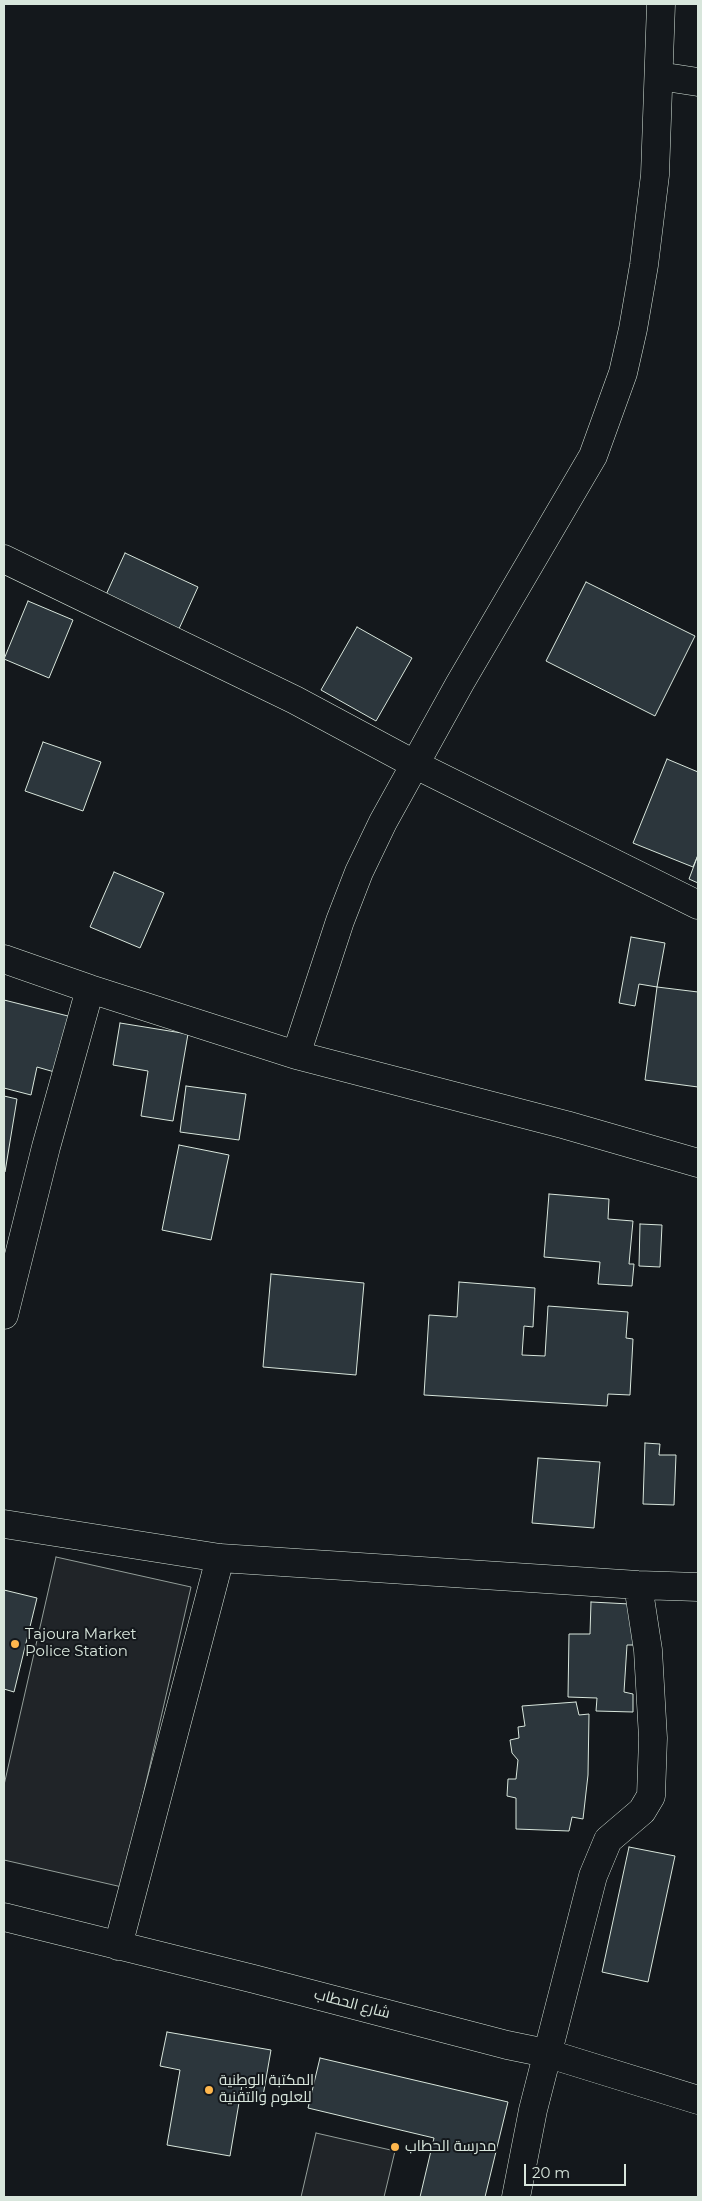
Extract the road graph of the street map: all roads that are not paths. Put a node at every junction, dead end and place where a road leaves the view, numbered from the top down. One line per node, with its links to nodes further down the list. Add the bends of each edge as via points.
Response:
1 (661, 4): 2 (street)
2 (659, 76): 3 (street); 5 (street, via 655,175 644,265 620,383 593,456)
3 (698, 82)
4 (4, 558): 5 (street, via 296,700)
5 (416, 765): 6 (street); 9 (street, via 359,872)
6 (698, 905)
7 (4, 959): 8 (street)
8 (90, 989): 9 (street); 11 (street)
9 (296, 1055): 10 (street)
10 (698, 1163)
11 (4, 1314)
12 (4, 1524): 13 (street)
13 (220, 1558): 14 (street); 17 (street)
14 (638, 1585): 15 (street); 18 (street, via 648,1650 653,1738 651,1796 642,1810 608,1840 593,1876)
15 (698, 1587)
16 (4, 1917): 17 (street, شارع الحطاب)
17 (118, 1946): 18 (street, شارع الحطاب)
18 (546, 2053): 19 (street, شارع الحطاب); 20 (street)
19 (698, 2100)
20 (516, 2197)

